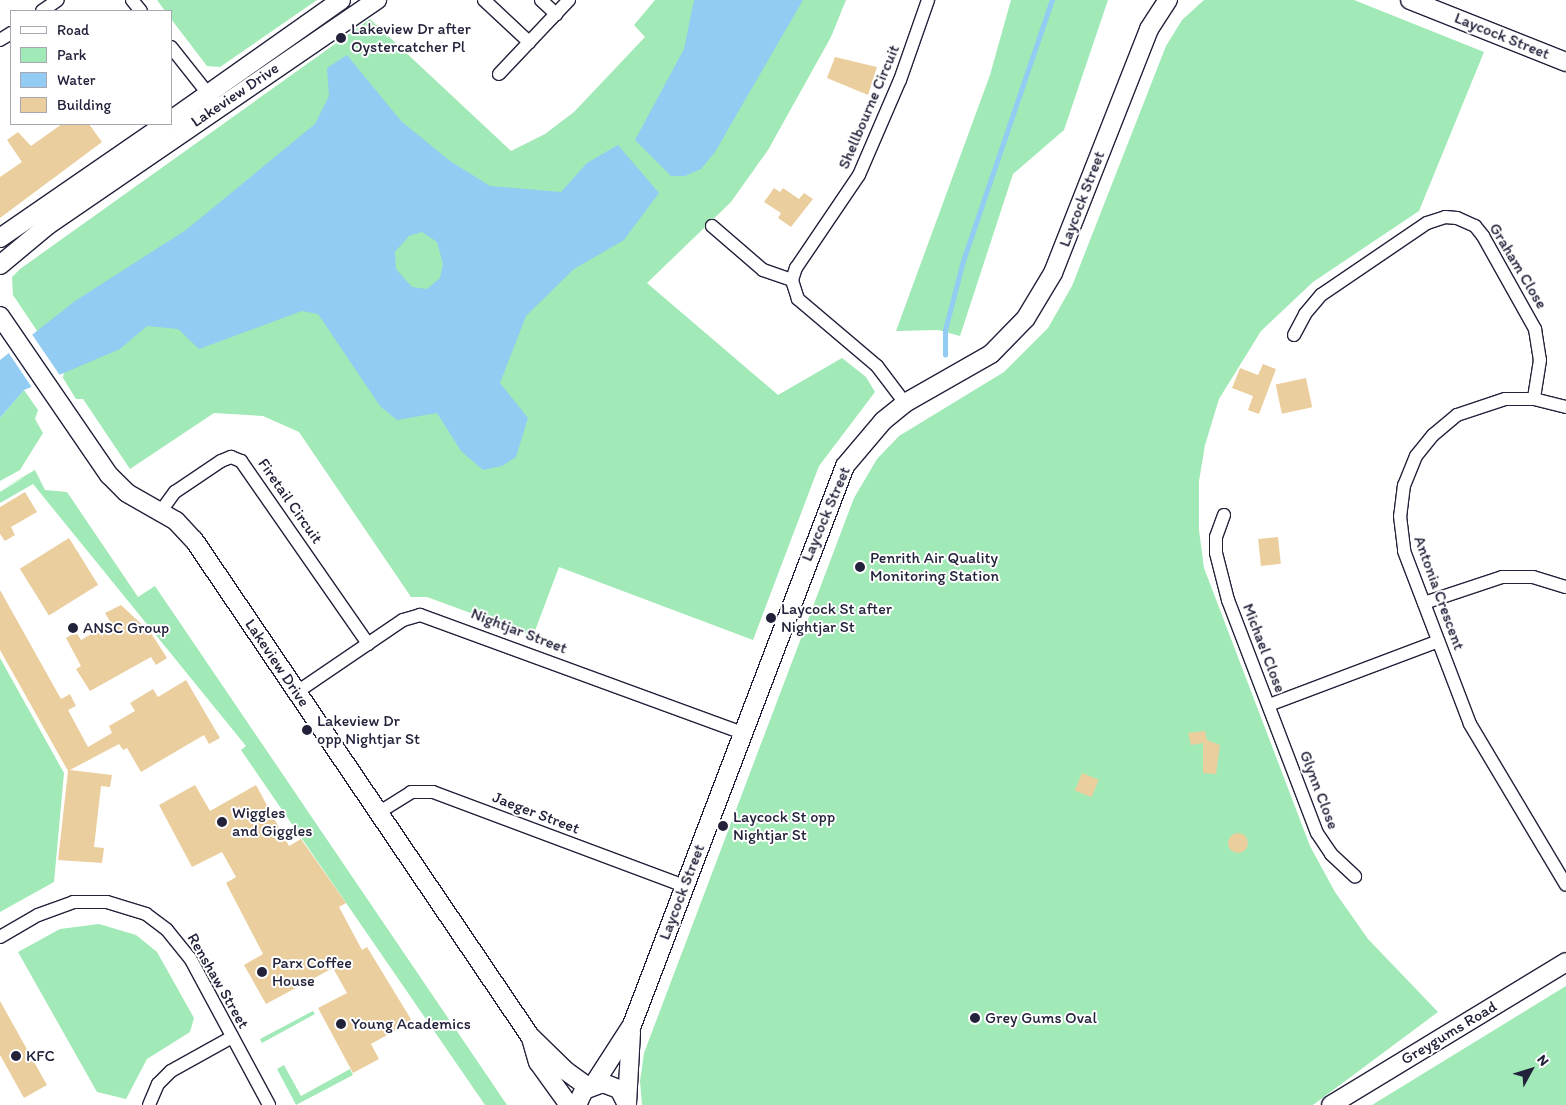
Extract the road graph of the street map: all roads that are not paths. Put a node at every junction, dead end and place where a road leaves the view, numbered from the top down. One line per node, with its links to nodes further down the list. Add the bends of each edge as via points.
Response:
1 (58, 0): 11 (street)
2 (132, 0): 12 (street)
3 (341, 0): 18 (street, Lakeview Drive)
4 (376, 0): 18 (street, Lakeview Drive)
5 (484, 0): 14 (street)
6 (541, 0): 13 (street)
7 (569, 0): 13 (street)
8 (928, 0): 24 (street, Shellbourne Circuit, via 900,80 859,175 796,268)
9 (1168, 0): 28 (street, Laycock Street, via 1149,29 1041,297 1026,318 990,354)
10 (1410, 0): 16 (street, Laycock Street)
11 (43, 10)
12 (141, 10)
13 (556, 14): 14 (street)
14 (530, 42): 17 (street)
15 (172, 48): 18 (street)
16 (1566, 62)
17 (499, 74)
18 (213, 100): 19 (street, Lakeview Drive); 23 (street, Lakeview Drive, via 16,247)
19 (172, 120)
20 (164, 125): 22 (street, Lakeview Drive)
21 (712, 226): 24 (street, via 763,270)
22 (0, 238)
23 (0, 264)
24 (792, 280): 28 (street, via 798,299 877,366)
25 (0, 316): 30 (street, Lakeview Drive, via 118,484)
26 (1294, 335): 27 (street, Graham Close, via 1320,295 1427,223 1439,218 1457,218 1475,226 1483,236 1535,329 1540,360)
27 (1534, 399): 29 (street, Antonia Crescent); 33 (street, Antonia Crescent, via 1496,400 1465,411 1432,435 1412,463 1401,495 1400,529)
28 (905, 403): 38 (street, Laycock Street, via 876,428 845,466)
29 (1566, 407)
30 (161, 511): 35 (street, Firetail Circuit, via 175,492 221,461 231,457 241,461); 36 (street, Lakeview Drive, via 194,540)
31 (1224, 515): 37 (street, Michael Close, via 1215,544 1220,574)
32 (1566, 587): 33 (street, via 1532,577 1502,577)
33 (1424, 603): 34 (street, Antonia Crescent)
34 (1438, 641): 37 (street, Michael Close); 41 (street, Antonia Crescent, via 1480,746)
35 (368, 644): 36 (street, Nightjar Street); 38 (street, Nightjar Street, via 403,620 430,616)
36 (297, 692): 39 (street, Lakeview Drive)
37 (1269, 705): 40 (street, Glynn Close, via 1317,833 1331,854)
38 (742, 733): 42 (street, Laycock Street)
39 (378, 813): 42 (street, Jaeger Street, via 412,792 434,792); 46 (street, Lakeview Drive)
40 (1355, 876)
41 (1566, 885)
42 (684, 886): 45 (street, Laycock Street)
43 (0, 937): 47 (street, Renshaw Street, via 38,915 73,902 102,901 132,908 158,922 178,941)
44 (1566, 962): 54 (street, Greygums Road)
45 (632, 1025): 48 (street, Laycock Street); 53 (street, Laycock Street)
46 (530, 1036): 48 (street, Lakeview Drive, via 566,1072); 51 (street, Lakeview Drive, via 538,1062)
47 (232, 1037): 49 (street, via 171,1071 158,1084); 50 (street, Renshaw Street)
48 (591, 1085): 52 (street, Laycock Street); 53 (street, via 615,1086)
49 (149, 1105)
50 (269, 1105)
51 (569, 1105)
52 (577, 1105)
53 (627, 1105)
54 (1331, 1105)

